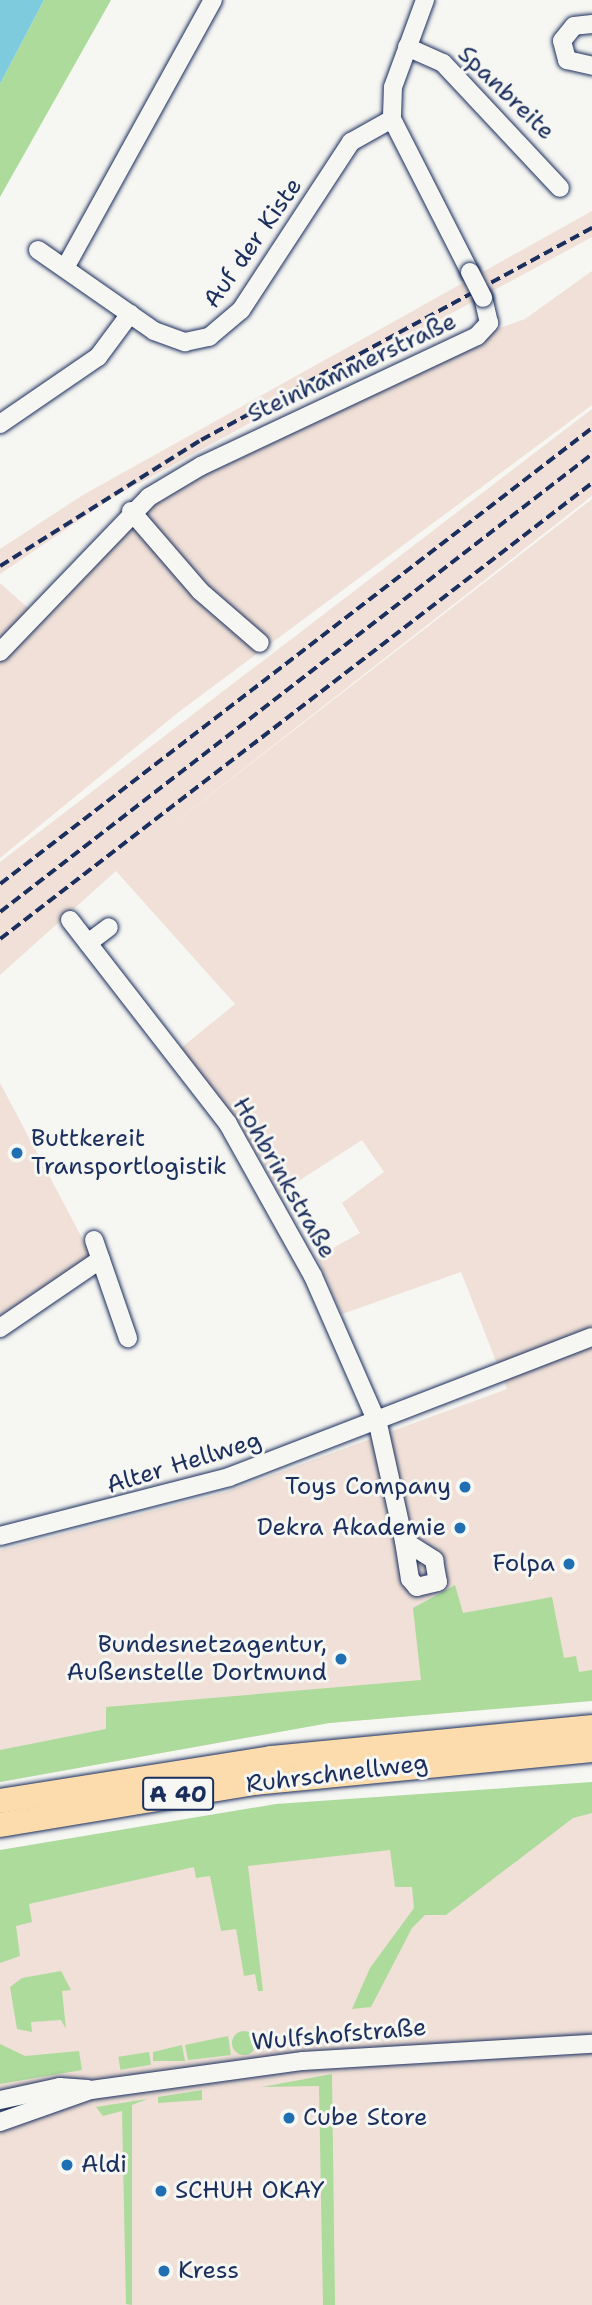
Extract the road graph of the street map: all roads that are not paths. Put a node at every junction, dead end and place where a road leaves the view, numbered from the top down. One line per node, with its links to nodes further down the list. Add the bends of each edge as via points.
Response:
1 (213, 0): 9 (street)
2 (425, 0): 4 (street)
3 (592, 24): 5 (street, via 573,26 562,41 567,60)
4 (407, 47): 6 (street, via 393,87); 7 (street, Spanbreite, via 443,62)
5 (592, 66)
6 (392, 119): 10 (street, Auf der Kiste, via 351,142 225,328 185,342); 12 (street, Steinhammerstraße, bridge, via 483,298 489,323 477,336 201,466)
7 (560, 188)
8 (38, 250): 9 (street, Auf der Kiste)
9 (65, 268): 10 (street, Auf der Kiste)
10 (130, 314): 11 (street, via 98,357)
11 (0, 424)
12 (131, 511): 13 (street, via 200,591); 14 (street, Steinhammerstraße)
13 (260, 643)
14 (0, 652)
15 (70, 920): 17 (street, Hohbrinkstraße)
16 (109, 927): 17 (street)
17 (88, 943): 23 (street, Hohbrinkstraße, via 228,1124 321,1291)
18 (94, 1240): 19 (street)
19 (101, 1259): 20 (street); 22 (street)
20 (0, 1328)
21 (592, 1337): 23 (street, Alter Hellweg)
22 (128, 1338)
23 (378, 1424): 24 (street, Alter Hellweg, via 185,1491); 25 (street)
24 (0, 1536)
25 (404, 1541)
26 (592, 1725): 28 (highway, Ruhrschnellweg / A 40, via 257,1759)
27 (592, 1750): 29 (highway, Ruhrschnellweg / A 40, via 255,1783)
28 (0, 1801)
29 (0, 1825)
30 (592, 2044): 31 (street, Wulfshofstraße, via 303,2061)
31 (91, 2090): 32 (street, Wulfshofstraße, via 68,2086); 33 (street, Wulfshofstraße)
32 (0, 2100)
33 (0, 2122)

